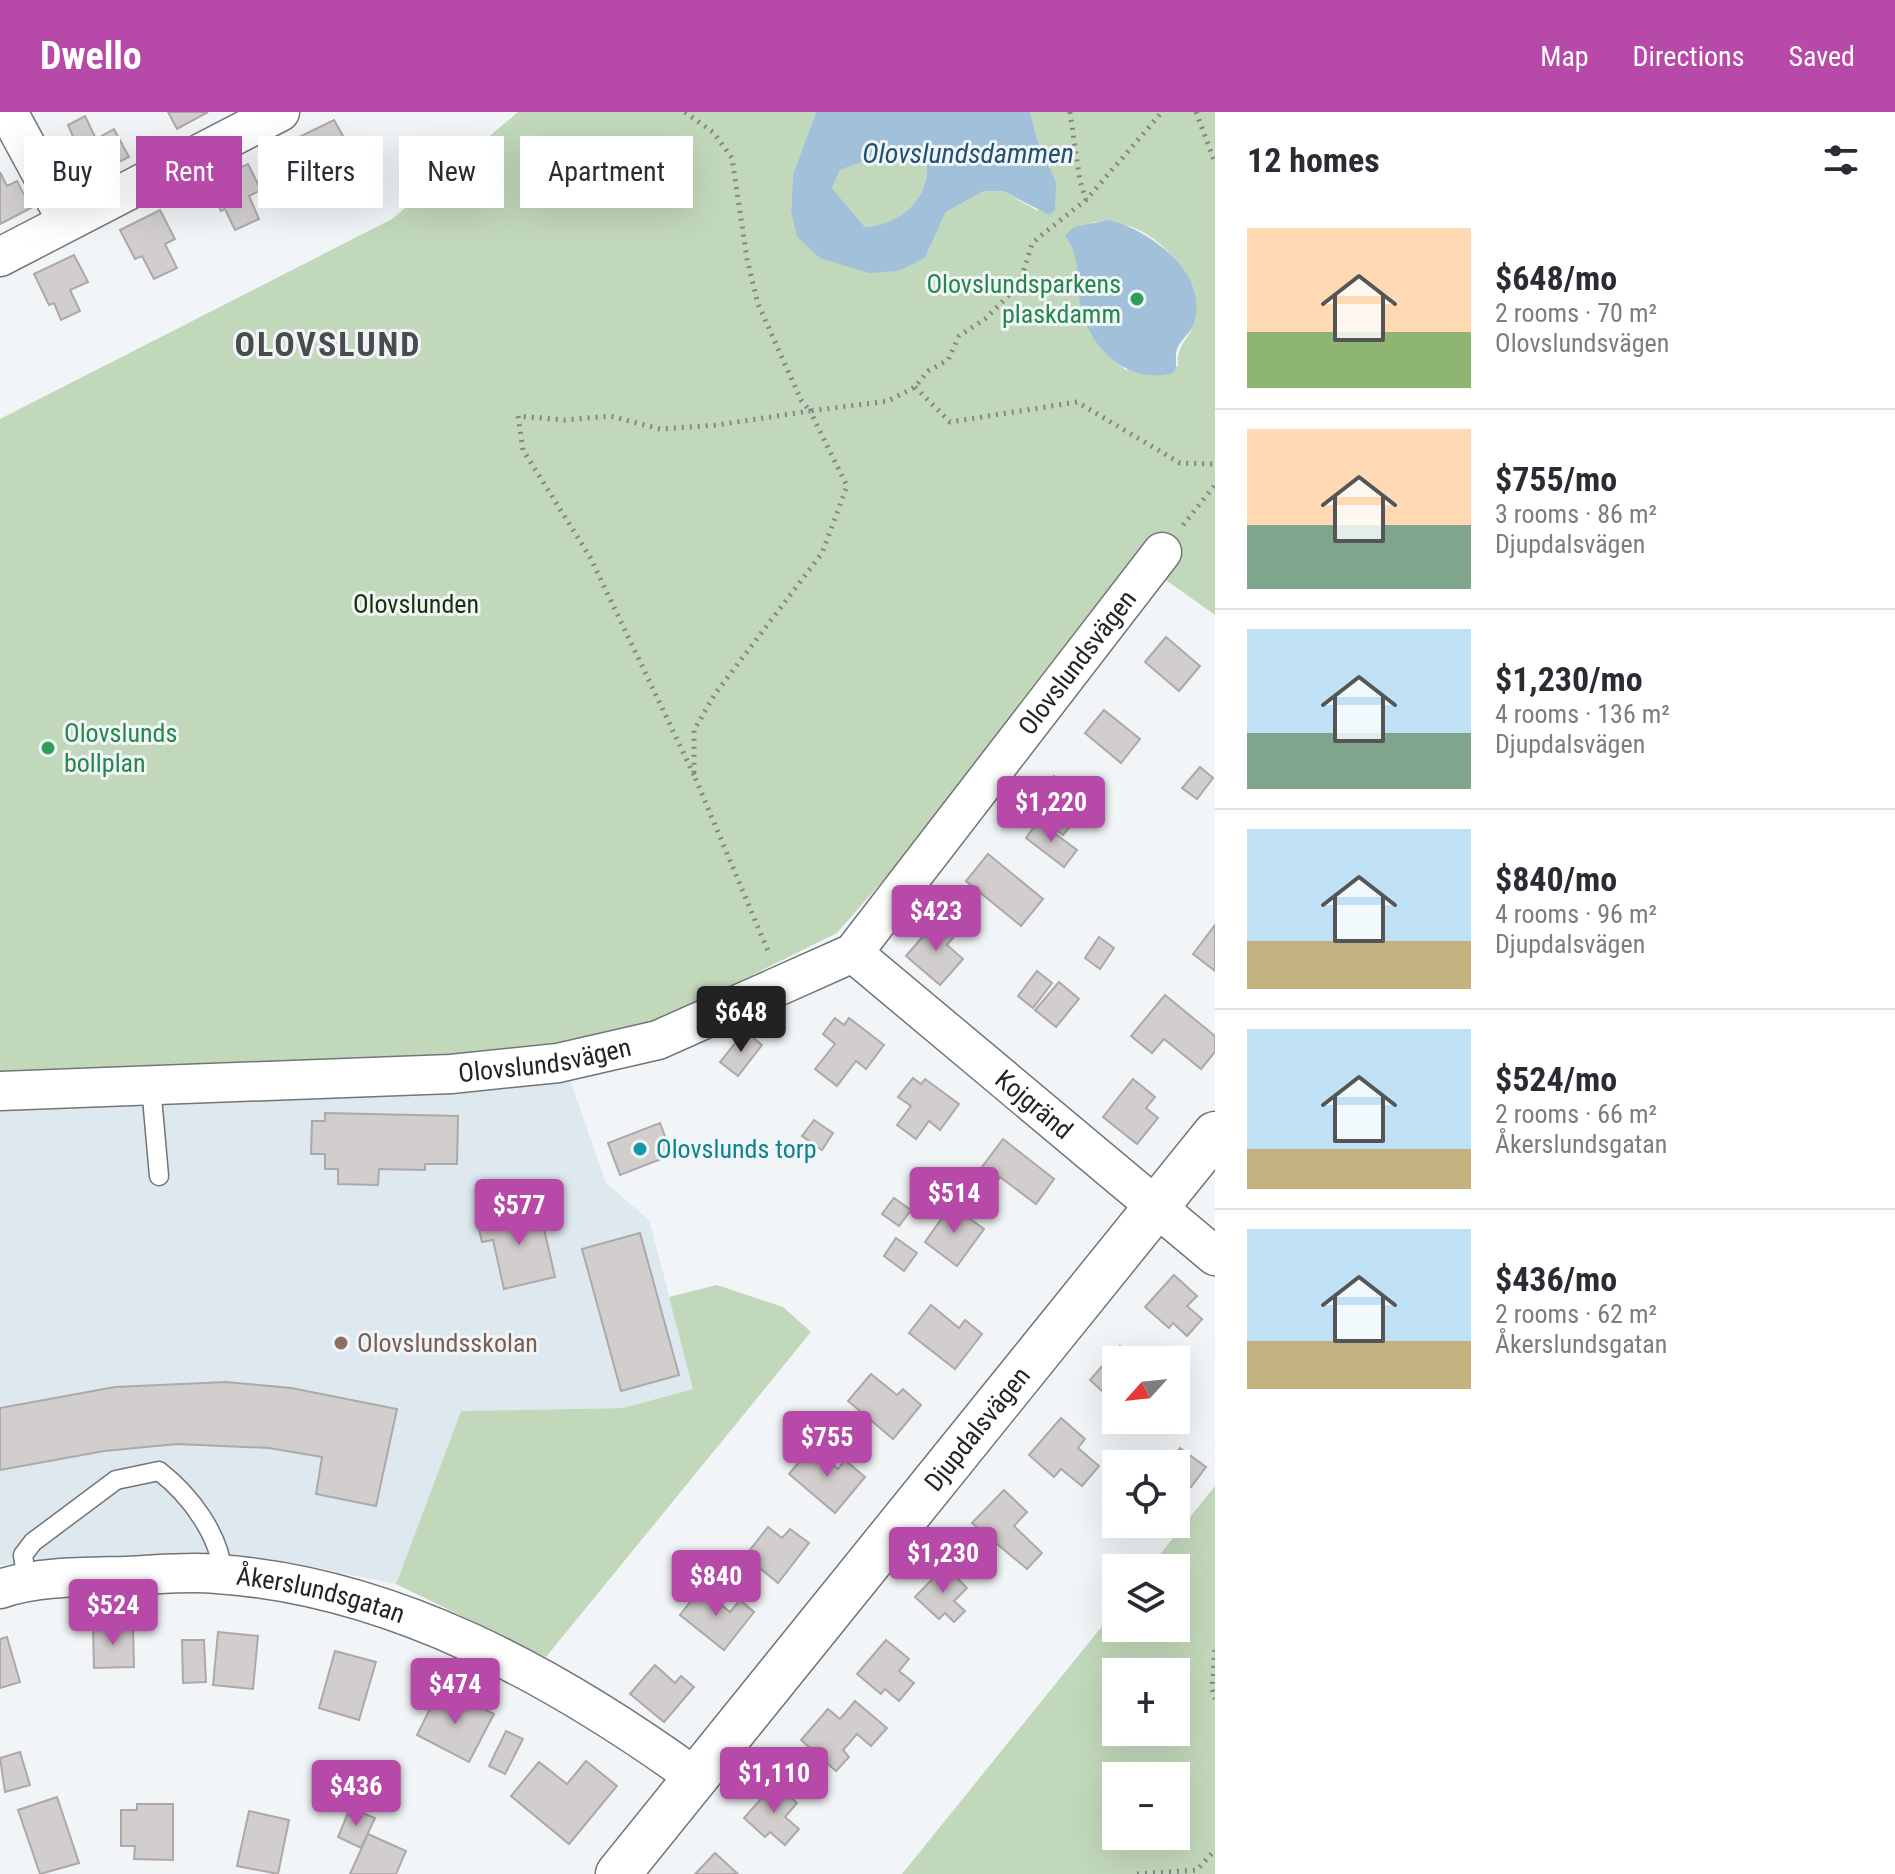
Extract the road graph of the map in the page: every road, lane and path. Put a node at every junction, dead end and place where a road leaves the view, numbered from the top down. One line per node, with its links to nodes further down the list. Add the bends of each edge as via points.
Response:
1 (8, 112): 9 (street)
2 (280, 112): 9 (street)
3 (685, 112): 12 (path, via 714,133 732,158 758,304)
4 (1070, 112): 8 (path)
5 (1162, 112): 8 (path)
6 (1196, 112): 7 (path)
7 (1215, 163)
8 (1086, 200): 11 (path, via 1039,237 1019,285 959,336 948,360 928,371)
9 (67, 221): 10 (street)
10 (0, 257)
11 (915, 387): 12 (path, via 888,401); 13 (path, via 950,422 1077,402 1180,463)
12 (810, 411): 16 (path, via 847,486 822,553 715,694 694,730); 16 (path, via 660,429 610,416 518,416 523,450 590,557)
13 (1215, 464)
14 (1215, 485): 15 (path)
15 (1162, 552): 17 (street, Olovslundsvägen)
16 (694, 775): 18 (path)
17 (853, 953): 18 (street, Olovslundsvägen); 23 (street, Kojgränd)
18 (784, 984): 19 (street, Olovslundsvägen, via 658,1040 558,1063 451,1074)
19 (151, 1086): 20 (street, Olovslundsvägen); 22 (lane)
20 (0, 1091)
21 (1215, 1134): 23 (street, Djupdalsvägen)
22 (159, 1176)
23 (1156, 1207): 24 (street, Kojgränd); 29 (street, Djupdalsvägen)
24 (1215, 1256)
25 (223, 1575): 26 (street, Åkerslundsgatan, via 87,1577); 26 (lane, via 221,1555 184,1491 159,1471 116,1480 33,1542); 29 (street, Åkerslundsgatan, via 303,1587 411,1617 529,1669 641,1737)
26 (13, 1586)
27 (1215, 1650): 28 (path)
28 (1215, 1699)
29 (695, 1777): 31 (street, Djupdalsvägen)
30 (1215, 1850): 32 (path, via 1197,1870)
31 (618, 1874)
32 (1137, 1874)

